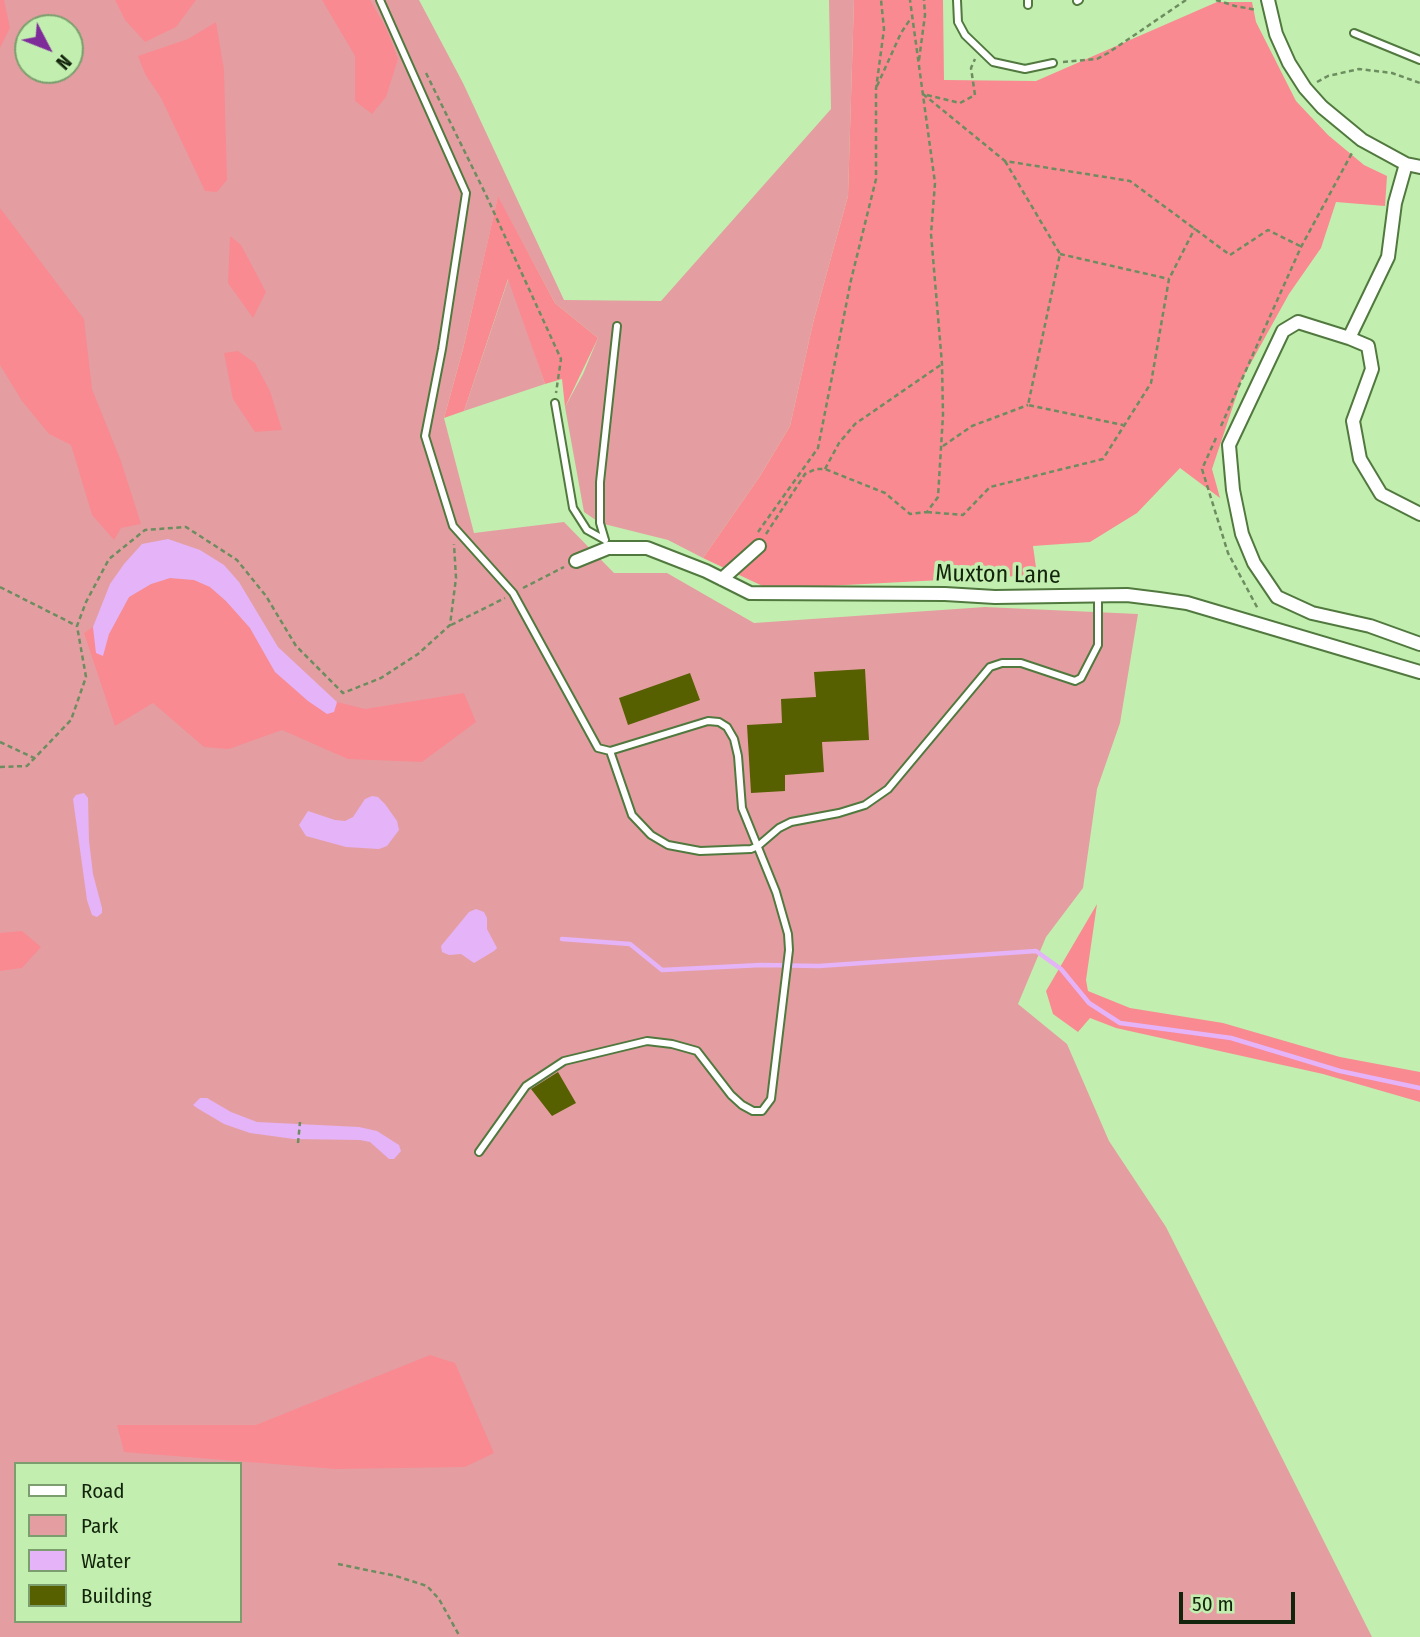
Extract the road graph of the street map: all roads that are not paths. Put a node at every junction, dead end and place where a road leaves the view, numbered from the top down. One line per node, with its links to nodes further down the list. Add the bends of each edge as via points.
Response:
1 (380, 0): 20 (lane, via 467,193 425,436 453,526 513,593 598,748)
2 (957, 0): 6 (lane, via 958,22 965,35 993,62 1025,69)
3 (1269, 5): 7 (street, via 1284,53 1305,88 1362,140)
4 (1354, 33): 5 (lane)
5 (1420, 60)
6 (1053, 62)
7 (1406, 164): 8 (street); 10 (street, via 1388,257)
8 (1420, 167)
9 (617, 326): 13 (lane, via 600,482 600,523)
10 (1349, 338): 12 (street, via 1368,346 1373,369 1353,421 1360,459 1381,494); 18 (street, via 1298,322 1283,331 1229,445 1242,534 1277,597 1312,613 1370,626)
11 (555, 403): 13 (lane, via 573,508 587,530)
12 (1420, 514)
13 (606, 544): 15 (street, Muxton Lane); 16 (street, Muxton Lane, via 647,548)
14 (759, 546): 16 (street)
15 (576, 561)
16 (722, 579): 17 (street, Muxton Lane, via 750,593)
17 (1098, 597): 19 (street, Muxton Lane, via 1128,595 1187,603); 21 (lane, via 1098,645 1081,678 1075,681 1021,663 990,667 888,789 865,805 791,822)
18 (1420, 644)
19 (1420, 672)
20 (610, 751): 21 (lane, via 632,815 651,835 668,845 700,851); 21 (lane, via 708,720 727,727 738,756 742,807)
21 (758, 846): 22 (lane, via 776,892 789,950 768,1106 753,1111 742,1105 697,1051 647,1041 554,1067 526,1086)
22 (479, 1152)

